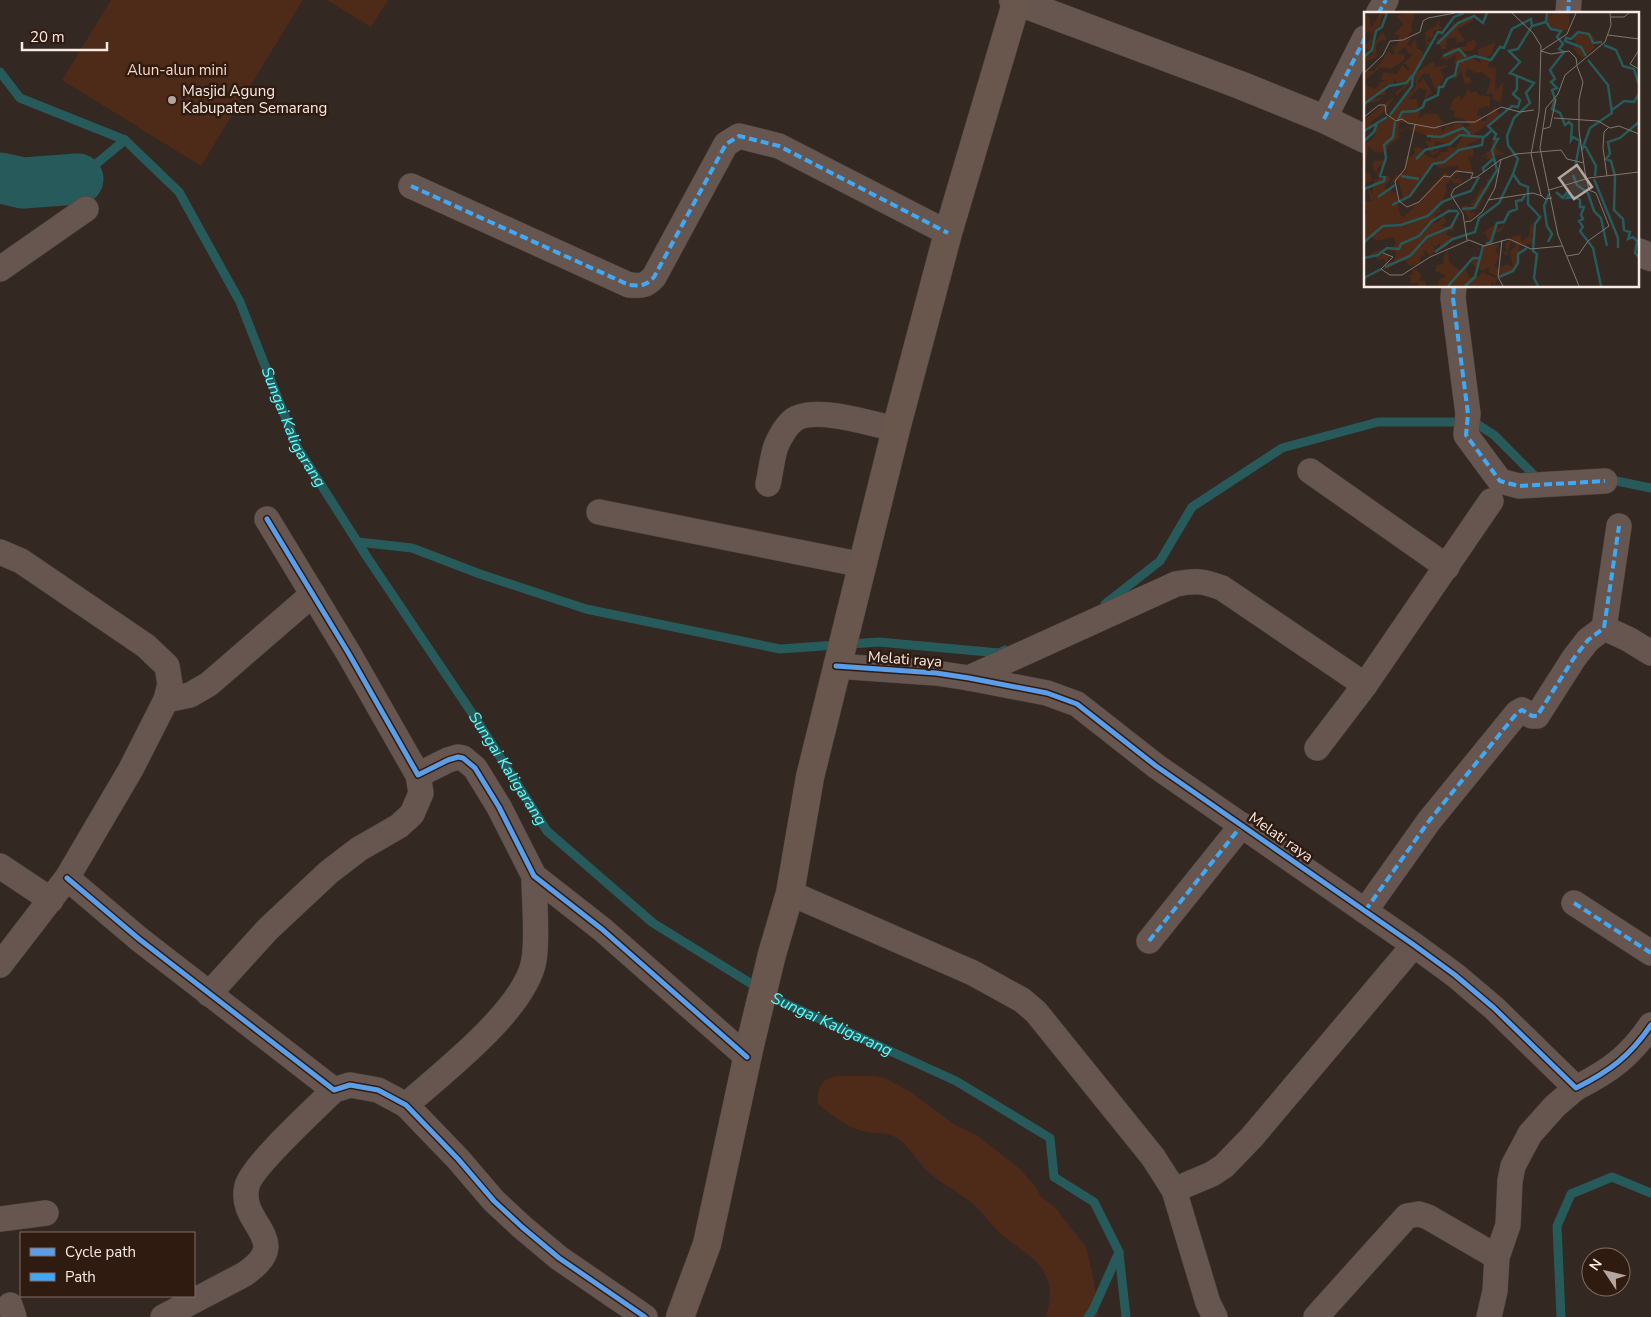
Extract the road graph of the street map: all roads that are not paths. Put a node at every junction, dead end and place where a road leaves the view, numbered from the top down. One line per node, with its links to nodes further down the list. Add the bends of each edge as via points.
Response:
1 (1016, 0): 5 (street); 9 (main road)
2 (1386, 0): 3 (street)
3 (1379, 12)
4 (1364, 40): 5 (street)
5 (1324, 120): 6 (street)
6 (1364, 138)
7 (411, 186): 9 (street, via 629,285 639,286 645,286 654,277 726,144 739,136 779,146)
8 (86, 209): 12 (street)
9 (948, 233): 14 (main road)
10 (1638, 252): 11 (street)
11 (1651, 257)
12 (0, 269)
13 (1454, 288): 16 (street, via 1467,424 1500,481 1519,486)
14 (896, 429): 17 (street, via 831,415 796,418 777,445); 23 (main road)
15 (1310, 471): 24 (street)
16 (1605, 481)
17 (768, 484)
18 (1491, 501): 24 (street)
19 (599, 512): 23 (street)
20 (267, 519): 25 (street)
21 (1619, 526): 26 (street)
22 (0, 552): 31 (street, via 20,561 146,646 167,666 170,684)
23 (863, 565): 28 (main road)
24 (1448, 567): 30 (street)
25 (314, 594): 31 (street, via 209,684 190,695); 33 (street)
26 (1604, 628): 27 (street); 41 (street, via 1588,640 1574,658 1538,716 1522,710 1517,713 1429,821)
27 (1651, 654)
28 (838, 662): 29 (street, Melati raya); 38 (main road, via 810,777)
29 (969, 678): 30 (street, via 1188,581 1206,582 1222,588); 34 (street, Melati raya, via 1047,693 1077,704 1156,766)
30 (1365, 685): 32 (street)
31 (166, 700): 37 (street)
32 (1317, 748)
33 (418, 775): 36 (street, via 458,757 475,768 499,806); 46 (street, via 421,793 412,814 329,872 268,929)
34 (1242, 825): 41 (street, Melati raya); 42 (street)
35 (0, 866): 39 (street)
36 (534, 876): 48 (street); 51 (street, via 534,960 526,982 509,1008 480,1040)
37 (67, 878): 39 (street); 46 (street)
38 (790, 893): 48 (main road); 52 (street, via 972,972 1022,1000 1061,1042 1153,1157)
39 (51, 900): 45 (street)
40 (1574, 903): 44 (street)
41 (1365, 911): 43 (street, Melati raya)
42 (1149, 941)
43 (1414, 944): 49 (street, Melati raya, via 1494,1008); 52 (street, via 1224,1166)
44 (1651, 953)
45 (0, 966)
46 (209, 994): 50 (street)
47 (1647, 1038): 49 (street, via 1611,1068)
48 (748, 1051): 58 (main road, via 707,1244)
49 (1576, 1088): 55 (street, via 1542,1120 1513,1166 1508,1225)
50 (334, 1090): 51 (street, via 350,1085 378,1090); 56 (street, via 265,1160 247,1184 245,1197 248,1209 267,1245 259,1262 243,1275)
51 (406, 1105): 57 (street, via 522,1227 559,1258)
52 (1174, 1190): 59 (street)
53 (46, 1213): 54 (street)
54 (0, 1219)
55 (1497, 1257): 60 (street, via 1428,1217 1407,1216); 61 (street)
56 (170, 1315)
57 (645, 1317)
58 (680, 1317)
59 (1215, 1317)
60 (1316, 1317)
61 (1489, 1317)

